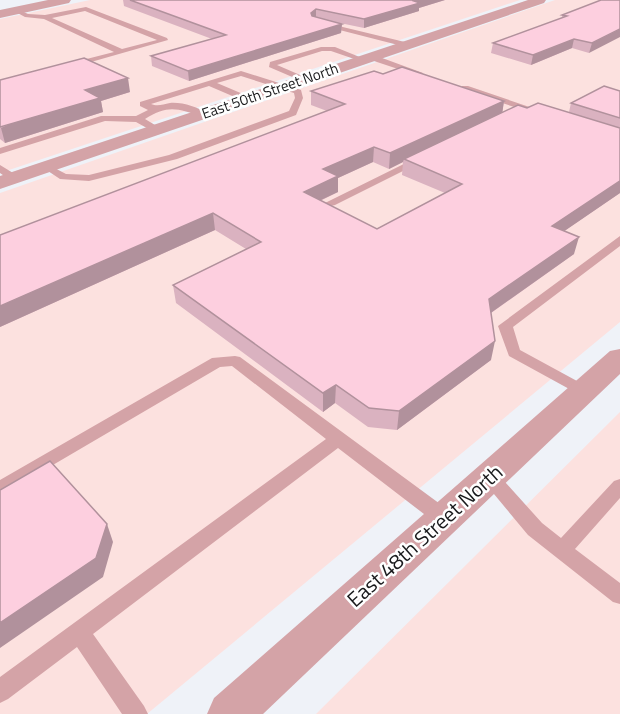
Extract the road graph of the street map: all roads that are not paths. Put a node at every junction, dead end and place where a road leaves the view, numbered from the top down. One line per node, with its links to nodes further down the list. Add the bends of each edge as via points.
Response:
1 (65, 0): 3 (street, via 31,7)
2 (540, 0): 7 (street, East 50th Street North)
3 (15, 5): 4 (street); 5 (lane, via 27,16)
4 (0, 14)
5 (45, 17): 8 (lane); 8 (lane, via 86,9 164,40)
6 (315, 22): 7 (lane)
7 (406, 45): 9 (street, East 50th Street North)
8 (121, 52): 10 (lane)
9 (367, 59): 11 (lane); 12 (street, East 50th Street North); 12 (lane, via 321,49 273,64)
10 (57, 69)
11 (427, 75)
12 (304, 80): 15 (street, East 50th Street North)
13 (210, 83): 15 (lane, via 241,73); 16 (lane); 18 (lane, via 143,104)
14 (460, 86): 17 (lane)
15 (284, 87): 16 (street, East 50th Street North); 26 (lane, via 298,92 293,113 173,157 89,178 64,177)
16 (247, 99): 20 (street, East 50th Street North)
17 (527, 108): 19 (lane); 21 (lane)
18 (154, 109): 20 (lane, via 183,105); 22 (lane)
19 (517, 113)
20 (203, 114): 23 (street, East 50th Street North)
21 (558, 118)
22 (138, 120): 23 (lane); 24 (lane, via 104,118)
23 (157, 130): 26 (street, East 50th Street North)
24 (0, 152)
25 (434, 153): 29 (lane)
26 (46, 167): 28 (street, East 50th Street North)
27 (0, 168): 28 (lane)
28 (7, 181)
29 (331, 202)
30 (620, 240): 32 (lane, via 505,326 514,353)
31 (619, 360): 32 (street, East 48th Street North)
32 (582, 392): 34 (street, East 48th Street North)
33 (338, 439): 36 (lane, via 235,361 217,362); 37 (lane); 40 (lane)
34 (490, 477): 37 (street, East 48th Street North); 38 (lane, via 535,529)
35 (620, 486): 38 (lane)
36 (0, 489)
37 (444, 518): 43 (street, East 48th Street North)
38 (562, 550): 39 (lane)
39 (620, 595)
40 (79, 632): 41 (lane); 42 (lane)
41 (0, 691)
42 (136, 714)
43 (230, 714)

